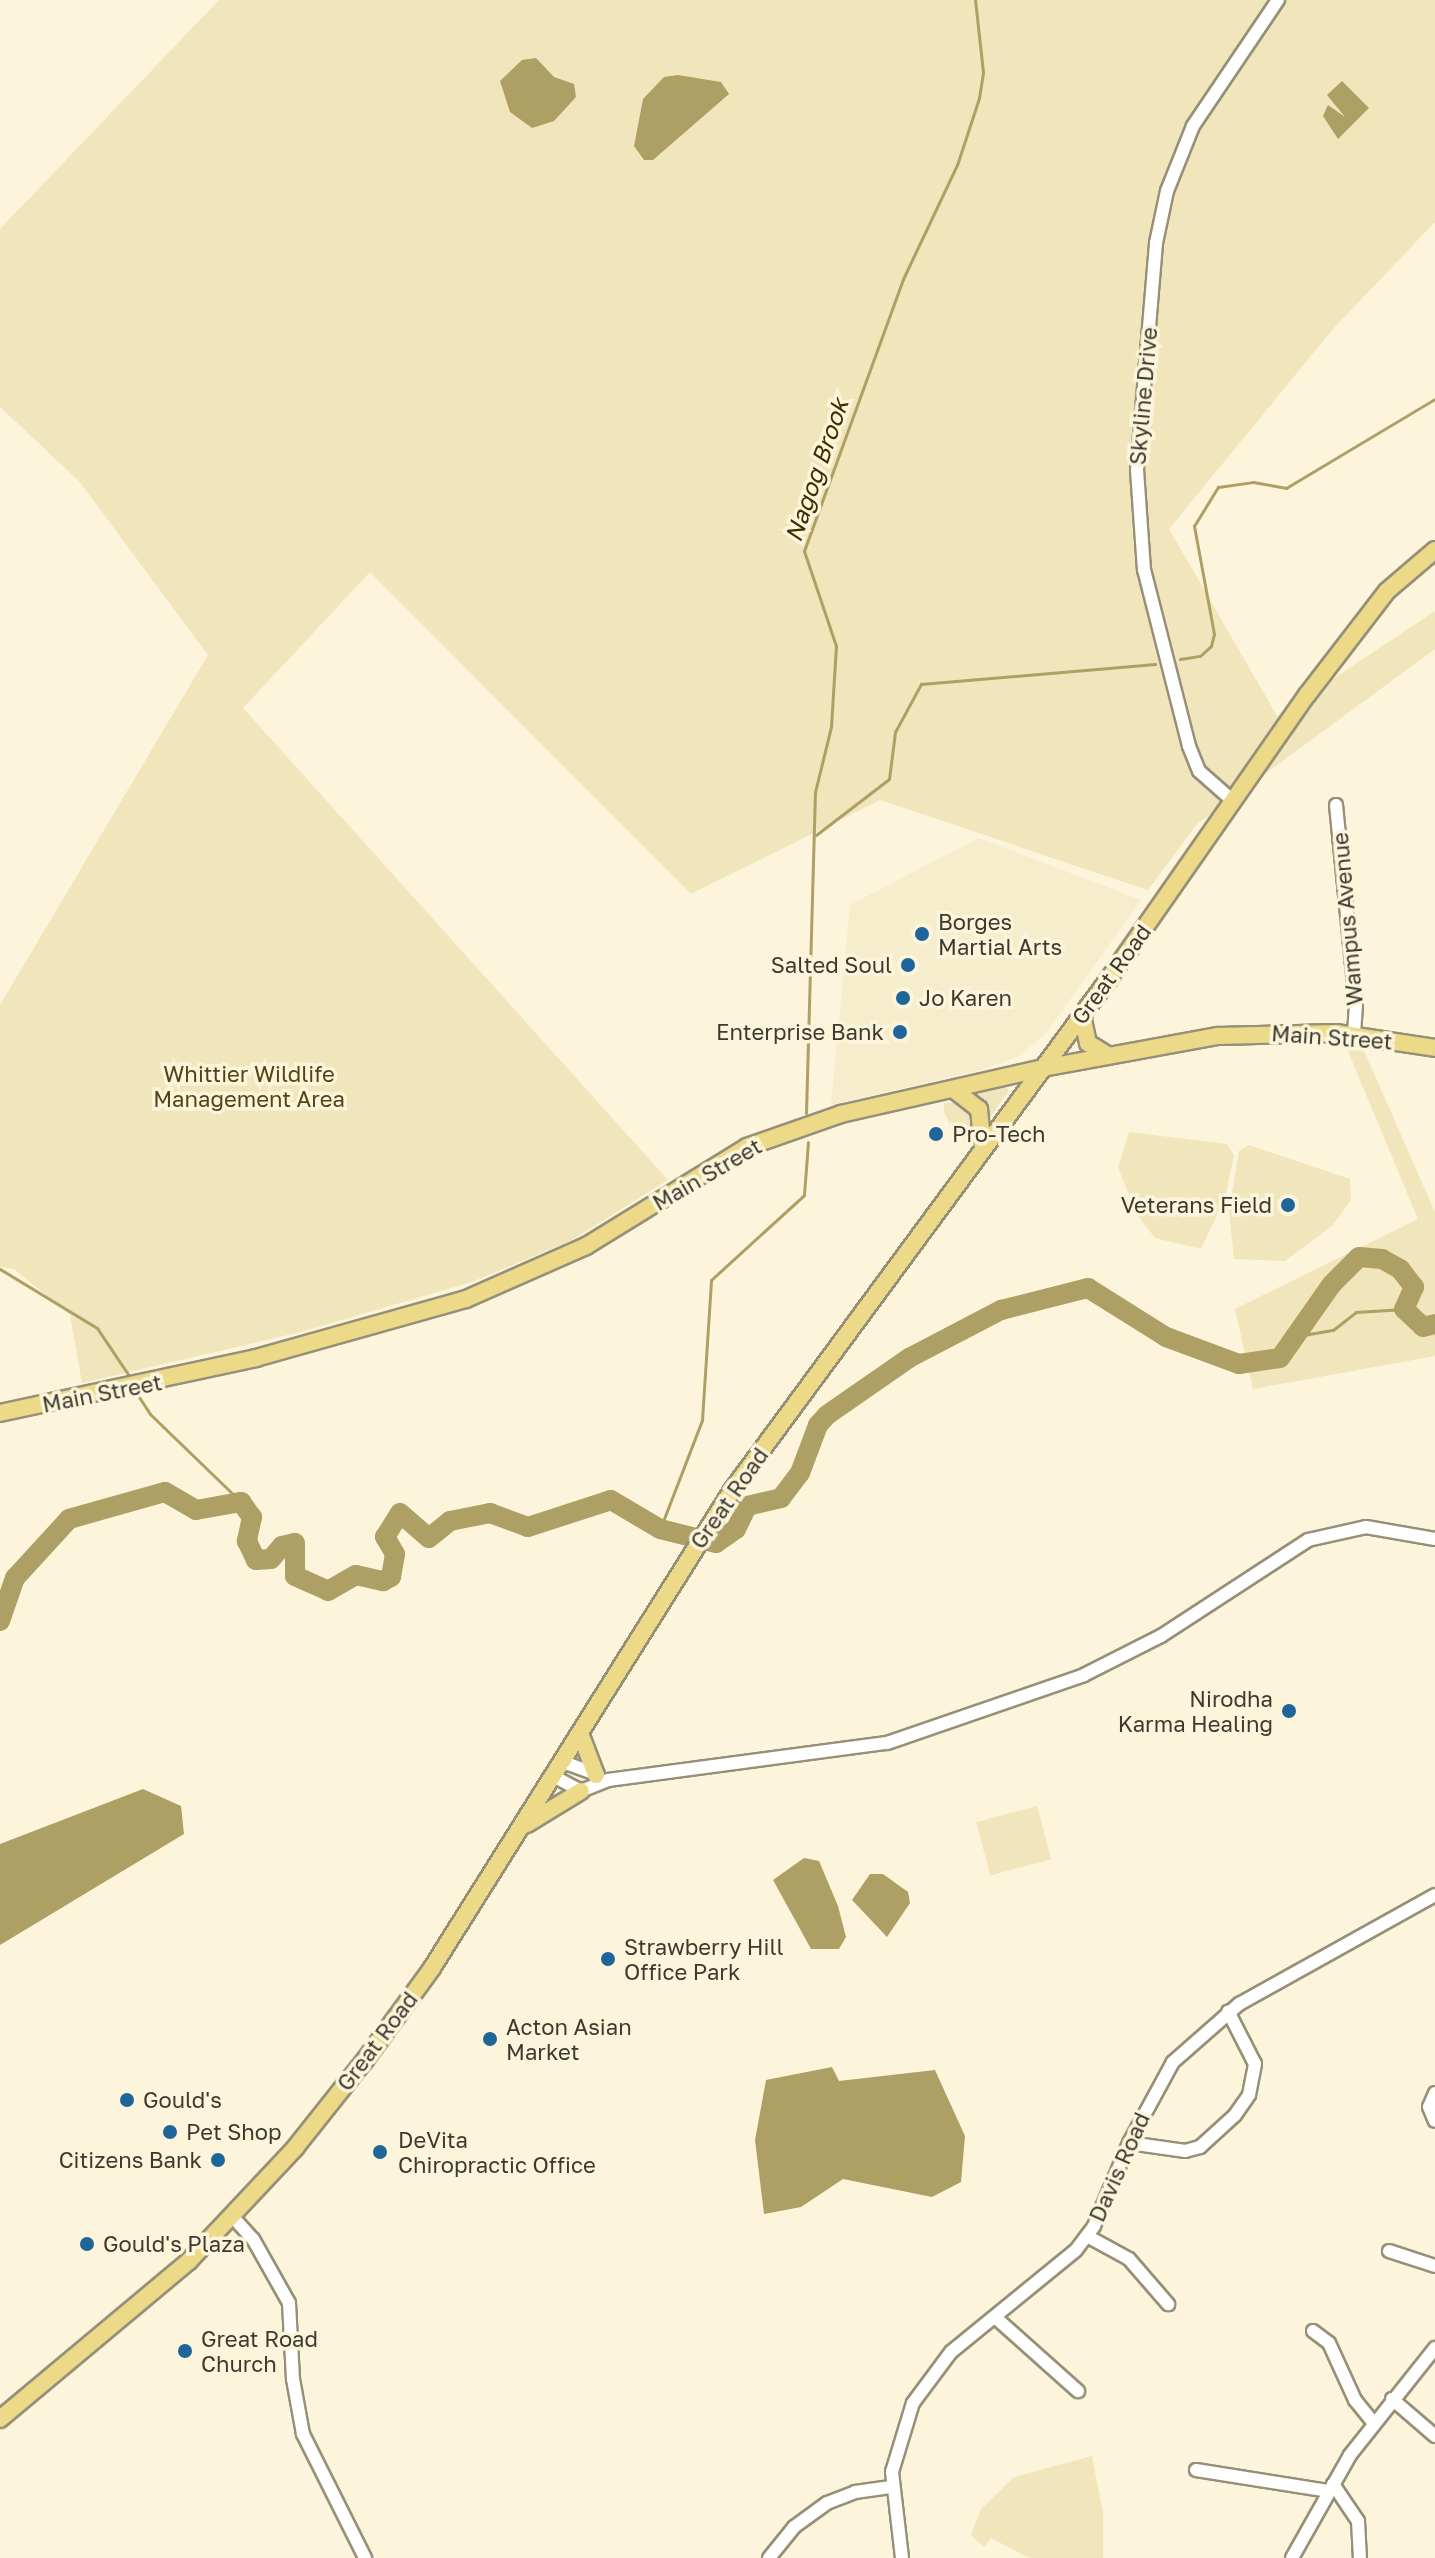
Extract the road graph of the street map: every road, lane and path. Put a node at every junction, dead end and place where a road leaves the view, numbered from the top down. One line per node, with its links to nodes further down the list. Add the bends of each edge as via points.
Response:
1 (1278, 0): 3 (street, Skyline Drive, via 1193,126 1167,191 1156,243 1137,470 1144,570 1189,746 1199,771)
2 (1435, 550): 3 (main road, Great Road, via 1387,591)
3 (1233, 801): 5 (main road, Great Road)
4 (1336, 805): 6 (street, Wampus Avenue, via 1356,1005)
5 (1082, 1015): 8 (main road, via 1088,1043); 9 (main road, Great Road)
6 (1354, 1034): 7 (main road, Main Street); 8 (main road, Main Street, via 1237,1034)
7 (1435, 1048)
8 (1107, 1055): 9 (main road, Main Street)
9 (1043, 1068): 10 (main road, Main Street); 11 (main road, Great Road)
10 (953, 1089): 11 (main road, via 982,1114); 12 (main road, Main Street, via 841,1114 770,1137 586,1246 466,1299 256,1358)
11 (983, 1149): 14 (main road, Great Road, via 693,1548)
12 (0, 1413)
13 (1435, 1539): 16 (street, via 1366,1527 1308,1540 1148,1643 1084,1675 944,1727 871,1747)
14 (580, 1733): 15 (main road, Great Road); 16 (main road)
15 (558, 1769): 16 (street); 17 (street); 18 (main road, Great Road)
16 (602, 1777): 17 (street)
17 (581, 1791): 18 (main road)
18 (522, 1827): 24 (main road, Great Road, via 365,2060)
19 (1435, 1895): 20 (street, Davis Road)
20 (1228, 2011): 23 (street, Davis Road, via 1173,2062); 23 (street, via 1255,2064 1249,2095 1235,2115 1200,2147 1185,2151)
21 (1435, 2093): 22 (street, via 1429,2107)
22 (1435, 2121)
23 (1129, 2143): 25 (street, Davis Road)
24 (232, 2216): 34 (main road, Great Road, via 180,2270); 40 (street, via 253,2239 289,2303 293,2379 303,2434)
25 (1087, 2236): 28 (street, via 1129,2259); 29 (street, Davis Road)
26 (1389, 2251): 27 (street)
27 (1435, 2266)
28 (1168, 2304)
29 (996, 2318): 32 (street); 38 (street, Davis Road, via 951,2352 926,2380 902,2428)
30 (1313, 2331): 35 (street, via 1329,2343 1355,2400)
31 (1435, 2348): 33 (street)
32 (1078, 2391)
33 (1392, 2399): 35 (street); 36 (street)
34 (0, 2419)
35 (1373, 2422): 39 (street)
36 (1435, 2436)
37 (1196, 2470): 39 (street)
38 (891, 2487): 41 (street, via 827,2503 794,2527); 42 (street, Davis Road)
39 (1331, 2488): 43 (street); 44 (street, via 1358,2521)
40 (365, 2558)
41 (769, 2558)
42 (902, 2558)
43 (1292, 2558)
44 (1360, 2558)

